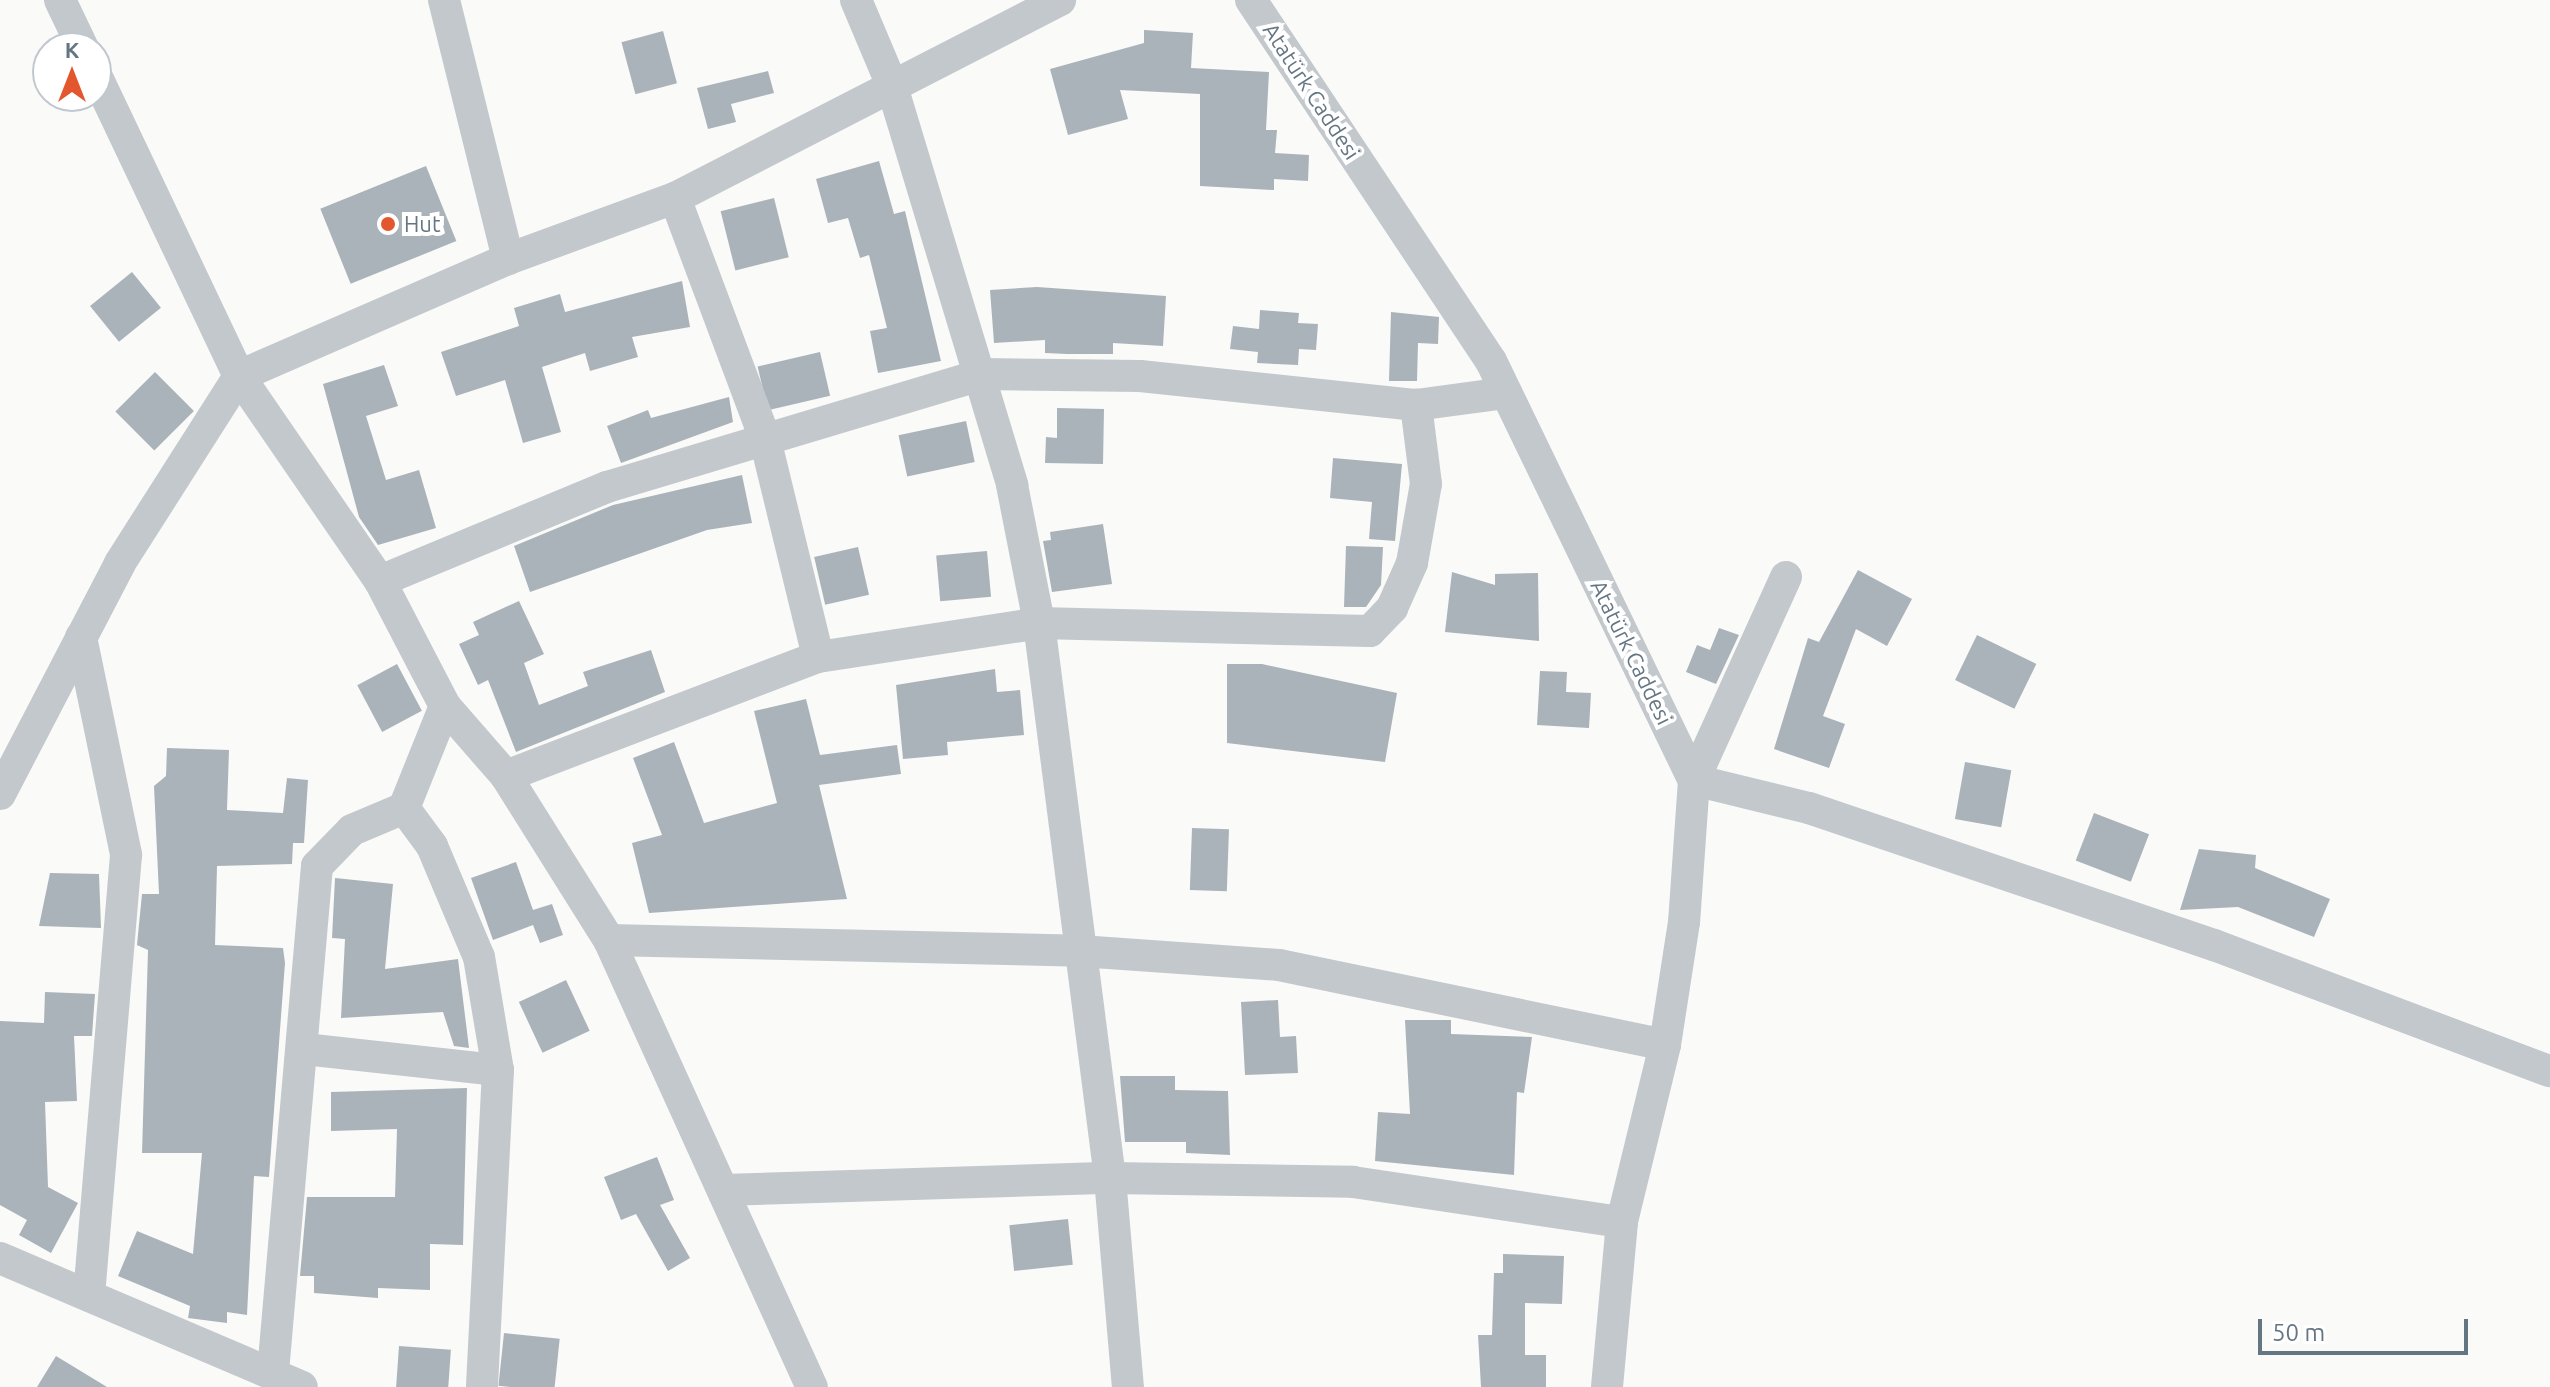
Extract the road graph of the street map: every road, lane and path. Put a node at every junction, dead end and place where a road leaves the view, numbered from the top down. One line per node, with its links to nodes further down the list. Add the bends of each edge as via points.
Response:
1 (60, 0): 6 (street)
2 (444, 0): 10 (street)
3 (856, 0): 7 (street)
4 (1060, 0): 7 (street)
5 (1251, 0): 13 (street, Atatürk Caddesi)
6 (75, 32)
7 (891, 83): 9 (street); 11 (street)
8 (112, 109): 12 (street)
9 (675, 198): 10 (street); 15 (street)
10 (508, 259): 12 (street)
11 (983, 374): 14 (street, via 1140,376); 15 (street); 18 (street)
12 (239, 376): 17 (street); 19 (street)
13 (1506, 393): 14 (street); 23 (street, Atatürk Caddesi)
14 (1416, 405): 18 (street, via 1426,484 1412,563 1392,608 1370,631)
15 (765, 439): 17 (street, via 607,487); 20 (street)
16 (1786, 577): 23 (street)
17 (380, 581): 21 (street)
18 (1039, 623): 20 (street); 27 (street)
19 (81, 637): 24 (street); 36 (street, via 126,855)
20 (818, 657): 22 (street)
21 (445, 706): 22 (street); 25 (street)
22 (506, 776): 26 (street)
23 (1694, 780): 28 (street, Atatürk Caddesi, via 1696,831); 31 (street, via 1809,808 2214,945)
24 (0, 794)
25 (404, 808): 29 (street, via 352,830 317,866); 30 (street, via 432,846 479,957)
26 (609, 940): 27 (street); 33 (street)
27 (1080, 951): 28 (street, via 1279,965); 32 (street)
28 (1665, 1045): 34 (street, Atatürk Caddesi)
29 (304, 1049): 30 (street); 37 (street)
30 (498, 1070): 39 (street)
31 (2550, 1071)
32 (1110, 1178): 33 (street); 34 (street, via 1353,1182); 41 (street)
33 (723, 1190): 40 (street)
34 (1622, 1222): 42 (street, Atatürk Caddesi)
35 (0, 1258): 36 (street)
36 (89, 1294): 37 (street)
37 (273, 1372): 38 (street)
38 (302, 1387)
39 (482, 1387)
40 (812, 1387)
41 (1128, 1387)
42 (1607, 1387)

